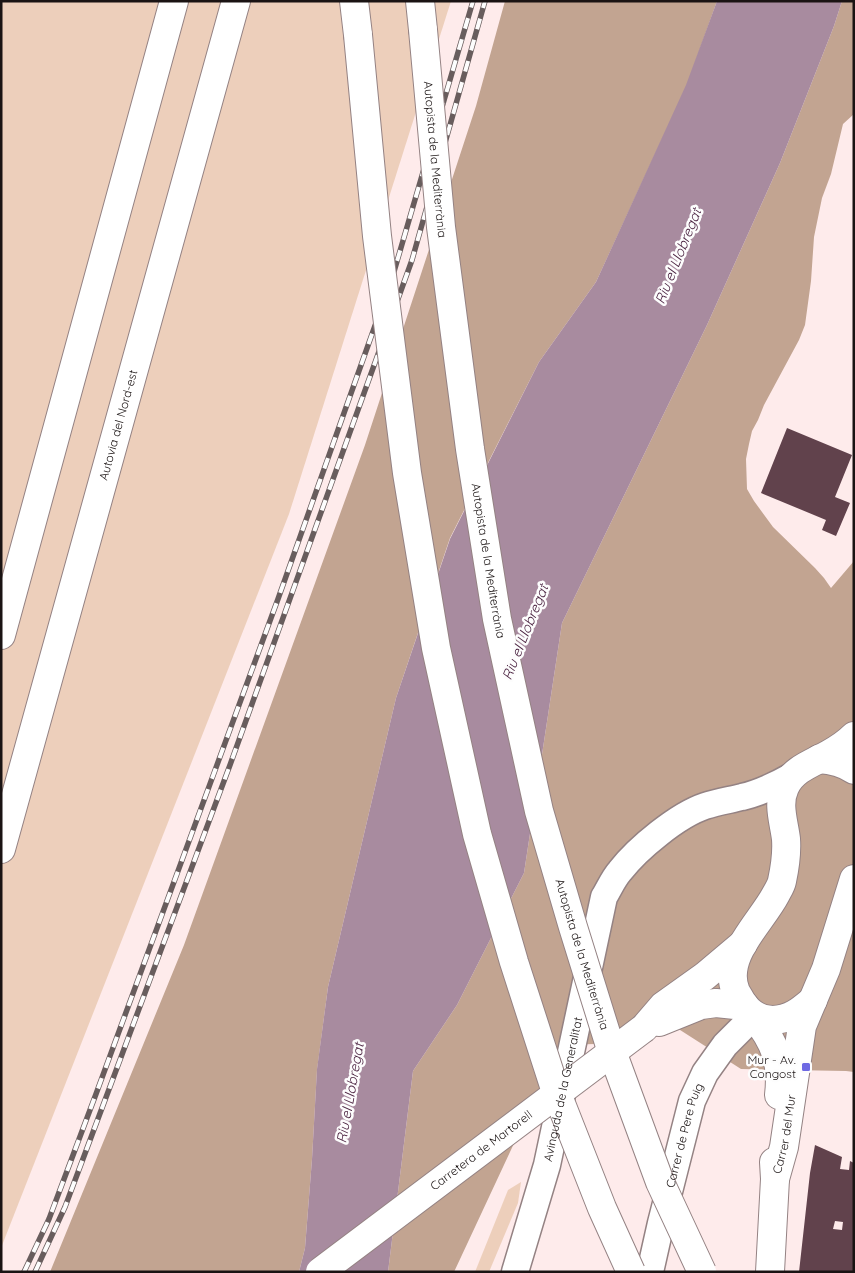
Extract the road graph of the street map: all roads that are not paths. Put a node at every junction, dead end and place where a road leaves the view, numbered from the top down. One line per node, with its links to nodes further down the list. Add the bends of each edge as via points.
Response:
1 (174, 1): 5 (main road)
2 (236, 1): 10 (main road, Autovia del Nord-est)
3 (354, 1): 19 (main road, bridge, via 377,236 407,473 436,648 477,834 514,962 554,1086)
4 (420, 1): 21 (main road, Autopista de la Mediterrània, bridge, via 441,228 470,449 497,619 539,811 610,1046 660,1182)
5 (1, 635)
6 (854, 736): 7 (main road)
7 (819, 759): 8 (main road, via 835,760); 9 (main road)
8 (854, 770)
9 (792, 776): 12 (main road, via 781,801 786,840 781,883); 18 (street, Avinguda de la Generalitat, via 744,797 704,806 660,832 619,871 604,897 547,1165)
10 (1, 850)
11 (854, 879): 13 (main road, Carrer del Mur)
12 (743, 944): 14 (main road, Carrer del Mur, via 733,976 736,991); 15 (main road, via 663,1006)
13 (813, 1000): 14 (main road, via 798,1013 783,1019 769,1020); 16 (main road, Carrer del Mur, via 802,1026 784,1148)
14 (750, 1011): 15 (main road, via 716,1003 701,1005); 16 (main road, Carrer del Mur, via 766,1031 779,1064 780,1085 773,1141); 20 (street, Carrer de Pere Puig, via 710,1066 692,1101)
15 (644, 1028): 17 (main road, Carretera de Martorell, bridge)
16 (775, 1179): 22 (main road, Carrer del Mur)
17 (320, 1272)
18 (514, 1272)
19 (630, 1272)
20 (650, 1272)
21 (702, 1272)
22 (770, 1272)

